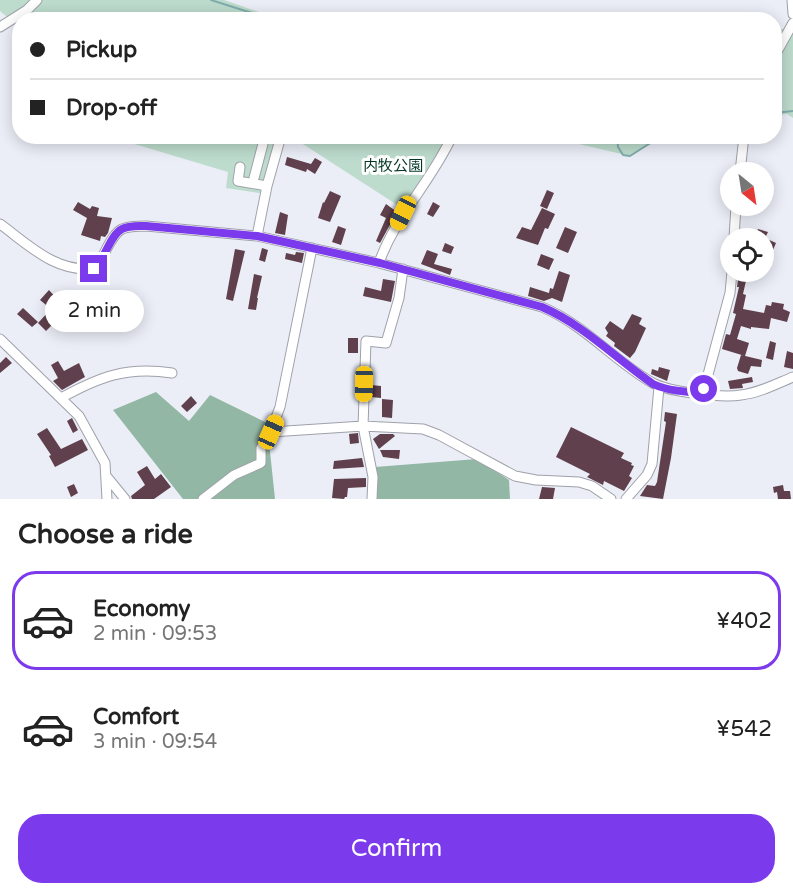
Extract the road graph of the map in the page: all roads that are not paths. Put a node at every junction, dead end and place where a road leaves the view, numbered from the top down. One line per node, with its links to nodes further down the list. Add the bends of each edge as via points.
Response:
1 (37, 0): 3 (street)
2 (792, 0): 4 (street)
3 (24, 12)
4 (793, 14)
5 (793, 23): 6 (street)
6 (782, 43)
7 (263, 144): 13 (street)
8 (279, 144): 14 (street)
9 (448, 144): 18 (street, via 403,213)
10 (743, 144): 11 (street)
11 (741, 162)
12 (240, 167): 14 (street, via 237,182)
13 (254, 178)
14 (267, 186): 16 (street)
15 (0, 224): 16 (street, via 60,266 79,271 100,264 116,234 129,227)
16 (257, 236): 17 (street)
17 (312, 248): 18 (street); 28 (street, via 280,407)
18 (380, 263): 19 (street)
19 (403, 269): 24 (street, via 557,313); 27 (street, via 386,343 366,341)
20 (731, 282): 25 (street)
21 (0, 339): 26 (street)
22 (172, 373): 26 (street, via 117,373)
23 (793, 377): 25 (street, via 741,395)
24 (659, 387): 25 (street); 35 (street, via 652,464)
25 (703, 393)
26 (61, 398): 29 (street, via 90,432 105,463)
27 (363, 426): 28 (street); 33 (street, via 373,477); 34 (street, via 423,429 515,476 579,482)
28 (271, 432): 32 (street, via 261,448 261,463 234,475)
29 (107, 477): 30 (street); 31 (street)
30 (107, 499)
31 (125, 499)
32 (203, 499)
33 (372, 499)
34 (610, 499)
35 (626, 499)

